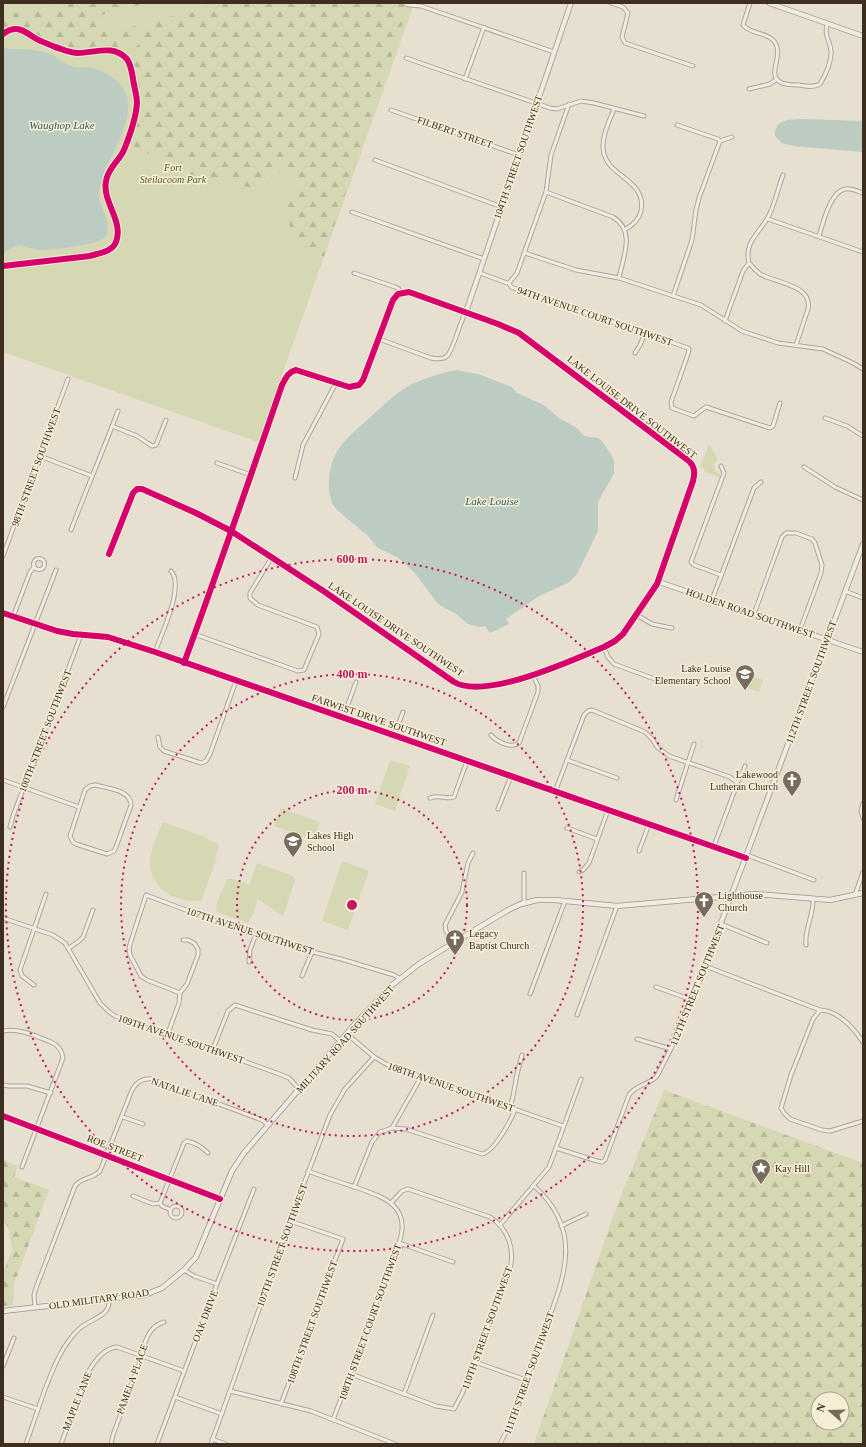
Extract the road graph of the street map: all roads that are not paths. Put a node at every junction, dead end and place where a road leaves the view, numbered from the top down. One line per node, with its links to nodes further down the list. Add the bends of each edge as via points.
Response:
1 (404, 3): 7 (street, via 421,6)
2 (571, 3): 9 (street, 104TH STREET SOUTHWEST)
3 (611, 3): 11 (street, via 623,7 628,13 622,37 625,43)
4 (750, 3): 13 (street, via 743,25 746,29 774,41 778,55 774,71)
5 (769, 3): 6 (street)
6 (827, 23): 8 (street); 13 (street, via 825,32 831,53 820,84 785,84)
7 (484, 27): 9 (street); 12 (street)
8 (863, 36)
9 (554, 52): 15 (street, 104TH STREET SOUTHWEST)
10 (406, 58): 12 (street)
11 (693, 66)
12 (465, 79): 15 (street)
13 (777, 79): 14 (street, via 770,84)
14 (749, 89)
15 (536, 103): 16 (street, via 557,109); 23 (street, 104TH STREET SOUTHWEST)
16 (569, 104): 17 (street, via 581,101); 26 (street, via 551,155)
17 (614, 109): 19 (street); 31 (street, via 604,137 603,153 638,192 642,204 637,220)
18 (390, 110): 23 (street, FILBERT STREET)
19 (644, 116)
20 (677, 125): 22 (street)
21 (732, 136): 22 (street)
22 (720, 141): 42 (street, via 699,198 692,240)
23 (519, 154): 28 (street, 104TH STREET SOUTHWEST)
24 (375, 160): 28 (street)
25 (783, 175): 30 (street)
26 (546, 192): 31 (street, via 613,217); 33 (street)
27 (863, 192): 32 (street, via 846,189 835,195)
28 (502, 206): 35 (street, 104TH STREET SOUTHWEST)
29 (352, 212): 35 (street)
30 (768, 218): 32 (street); 36 (street, via 750,243)
31 (626, 229): 39 (street, via 627,243)
32 (819, 236): 34 (street)
33 (525, 252): 39 (street, via 576,270); 40 (street, via 515,277)
34 (863, 252)
35 (484, 259): 38 (street, 104TH STREET SOUTHWEST)
36 (749, 263): 44 (street, via 743,271); 47 (street, via 762,275 803,292 809,301)
37 (354, 272): 41 (street, via 395,287)
38 (480, 272): 40 (street, 94TH AVENUE COURT SOUTHWEST); 43 (street, 104TH STREET SOUTHWEST)
39 (619, 278): 42 (street)
40 (509, 283): 45 (street, 94TH AVENUE COURT SOUTHWEST, via 518,290)
41 (400, 293): 43 (street, LAKE LOUISE DRIVE SOUTHWEST, via 409,292); 46 (street, via 393,300)
42 (673, 296): 44 (street, via 705,307)
43 (466, 312): 46 (street, via 445,358 431,358); 77 (street, LAKE LOUISE DRIVE SOUTHWEST, via 520,333 691,464 694,477)
44 (725, 321): 47 (street, via 742,331 778,343)
45 (645, 333): 48 (street); 52 (street, 94TH AVENUE COURT SOUTHWEST, via 689,349 671,404 674,409 696,415 706,407 767,428 774,423)
46 (378, 339): 51 (street, via 360,384 353,387)
47 (796, 345): 49 (street, via 823,349)
48 (636, 353)
49 (863, 370)
50 (68, 379): 58 (street, 98TH STREET SOUTHWEST)
51 (336, 383): 62 (street, via 301,370 289,373 282,385); 64 (street, via 303,445)
52 (780, 403)
53 (118, 411): 56 (street)
54 (825, 418): 57 (street, via 847,426)
55 (166, 420): 56 (street, via 154,446)
56 (112, 426): 63 (street)
57 (863, 436)
58 (40, 456): 63 (street); 71 (street, 98TH STREET SOUTHWEST)
59 (217, 463): 62 (street)
60 (722, 466): 76 (street, via 724,473 691,560 692,564)
61 (804, 467): 66 (street, via 835,487)
62 (251, 475): 68 (street)
63 (92, 476): 67 (street)
64 (295, 478)
65 (761, 482): 76 (street, via 754,488)
66 (863, 500)
67 (71, 530)
68 (231, 531): 70 (street, via 196,513 137,489 133,493); 72 (street, LAKE LOUISE DRIVE SOUTHWEST); 88 (street)
69 (863, 544): 78 (street, 112TH STREET SOUTHWEST)
70 (109, 554)
71 (3, 556)
72 (272, 556): 88 (street, via 250,593 250,598 258,605 318,628 319,632 304,670 298,671); 95 (street, LAKE LOUISE DRIVE SOUTHWEST, via 458,684 486,686)
73 (34, 568): 84 (street, via 30,572)
74 (56, 570): 85 (street)
75 (171, 571): 92 (street, via 175,576 176,594)
76 (721, 575): 80 (street)
77 (659, 582): 80 (street, HOLDEN ROAD SOUTHWEST); 83 (street, LAKE LOUISE DRIVE SOUTHWEST)
78 (845, 591): 79 (street); 90 (street, 112TH STREET SOUTHWEST)
79 (863, 598)
80 (712, 600): 82 (street, HOLDEN ROAD SOUTHWEST)
81 (3, 613): 84 (street, FARWEST DRIVE SOUTHWEST)
82 (754, 614): 87 (street, HOLDEN ROAD SOUTHWEST); 87 (street, via 780,542 786,533 810,538 817,548 822,568)
83 (638, 615): 86 (street, via 652,624); 91 (street, LAKE LOUISE DRIVE SOUTHWEST, via 619,638)
84 (13, 616): 85 (street, FARWEST DRIVE SOUTHWEST)
85 (34, 624): 89 (street, FARWEST DRIVE SOUTHWEST); 99 (street)
86 (672, 628)
87 (800, 630): 90 (street, HOLDEN ROAD SOUTHWEST)
88 (194, 634): 94 (street)
89 (81, 635): 92 (street, FARWEST DRIVE SOUTHWEST, via 108,637); 114 (street, 100TH STREET SOUTHWEST)
90 (828, 639): 93 (street, HOLDEN ROAD SOUTHWEST); 130 (street, 112TH STREET SOUTHWEST)
91 (604, 647): 95 (street, LAKE LOUISE DRIVE SOUTHWEST); 98 (street, via 614,664)
92 (155, 652): 94 (street, FARWEST DRIVE SOUTHWEST)
93 (863, 652)
94 (184, 663): 96 (street, FARWEST DRIVE SOUTHWEST)
95 (533, 675): 102 (street, via 538,692 521,741 512,746 496,740)
96 (236, 681): 101 (street, FARWEST DRIVE SOUTHWEST); 104 (street, via 206,761 201,763 164,751 160,747)
97 (356, 682): 101 (street)
98 (663, 682)
99 (3, 707)
100 (403, 712): 103 (street)
101 (343, 718): 103 (street, FARWEST DRIVE SOUTHWEST)
102 (491, 735)
103 (394, 736): 107 (street, FARWEST DRIVE SOUTHWEST)
104 (158, 737)
105 (694, 744): 108 (street)
106 (567, 760): 108 (street, via 584,715 588,710 595,710 645,732 657,747 669,756); 111 (street); 115 (street)
107 (467, 761): 110 (street, FARWEST DRIVE SOUTHWEST); 116 (street, via 454,797)
108 (689, 762): 113 (street, via 730,777); 117 (street)
109 (745, 766): 113 (street, via 742,776)
110 (511, 776): 115 (street, FARWEST DRIVE SOUTHWEST); 120 (street)
111 (617, 778)
112 (3, 780): 114 (street)
113 (736, 782): 127 (street)
114 (24, 788): 119 (street); 124 (street, 100TH STREET SOUTHWEST)
115 (555, 792): 121 (street, FARWEST DRIVE SOUTHWEST)
116 (430, 798)
117 (676, 800)
118 (863, 803): 122 (street)
119 (79, 807): 119 (street, via 71,840 76,844 111,853 116,847 131,805 130,798 124,793 96,785 90,786 85,790)
120 (498, 809)
121 (608, 810): 123 (street, FARWEST DRIVE SOUTHWEST); 126 (street)
122 (863, 818)
123 (649, 824): 127 (street, FARWEST DRIVE SOUTHWEST); 128 (street)
124 (10, 827)
125 (567, 828): 126 (street)
126 (597, 840): 131 (street, via 587,866)
127 (714, 846): 130 (street, FARWEST DRIVE SOUTHWEST)
128 (639, 851)
129 (473, 853): 149 (street, via 468,862 462,892 445,924)
130 (746, 856): 134 (street, FARWEST DRIVE SOUTHWEST); 138 (street, 112TH STREET SOUTHWEST)
131 (579, 872)
132 (863, 872): 137 (street)
133 (524, 873): 141 (street)
134 (814, 880)
135 (863, 893): 137 (main road, MILITARY ROAD SOUTHWEST)
136 (46, 894): 146 (street)
137 (855, 895): 139 (main road, MILITARY ROAD SOUTHWEST, via 830,900)
138 (732, 896): 139 (main road, MILITARY ROAD SOUTHWEST, via 755,894); 142 (main road, MILITARY ROAD SOUTHWEST); 145 (street, 112TH STREET SOUTHWEST)
139 (813, 899): 151 (street)
140 (565, 901): 141 (main road, MILITARY ROAD SOUTHWEST, via 531,901); 142 (main road, MILITARY ROAD SOUTHWEST); 161 (street)
141 (524, 904): 149 (main road, MILITARY ROAD SOUTHWEST, via 508,910)
142 (617, 906): 164 (street)
143 (93, 910): 152 (street, via 83,937)
144 (3, 918): 146 (street)
145 (721, 924): 150 (street); 155 (street, 112TH STREET SOUTHWEST)
146 (34, 928): 152 (street, via 56,936); 158 (street, via 20,970 22,976)
147 (256, 934): 153 (street, 107TH AVENUE SOUTHWEST); 154 (street); 160 (street, 107TH AVENUE SOUTHWEST, via 146,895 131,941 129,951 132,960 141,976)
148 (183, 940): 160 (street, via 194,943 198,951 187,984)
149 (453, 943): 157 (main road, MILITARY ROAD SOUTHWEST, via 418,964)
150 (767, 943)
151 (806, 945)
152 (69, 948): 167 (street, 109TH AVENUE SOUTHWEST, via 97,998 108,1011)
153 (312, 952): 156 (street); 157 (street, 107TH AVENUE SOUTHWEST)
154 (249, 962)
155 (705, 966): 162 (street, 112TH STREET SOUTHWEST); 163 (street)
156 (302, 976)
157 (400, 979): 166 (main road, MILITARY ROAD SOUTHWEST)
158 (34, 984)
159 (656, 987): 162 (street)
160 (180, 993): 167 (street)
161 (530, 994)
162 (692, 1000): 172 (street, 112TH STREET SOUTHWEST)
163 (820, 1010): 170 (street, via 832,1013 849,1024); 185 (street, via 813,1019 781,1108 790,1119 830,1131)
164 (577, 1015)
165 (3, 1031): 179 (street, via 20,1030 51,1042 62,1052 63,1058)
166 (347, 1034): 169 (main road, MILITARY ROAD SOUTHWEST); 174 (street, 108TH AVENUE SOUTHWEST)
167 (167, 1036): 171 (street, 109TH AVENUE SOUTHWEST)
168 (637, 1039): 172 (street)
169 (340, 1041): 171 (street, via 332,1034 298,1026 235,1005 228,1011); 178 (main road, MILITARY ROAD SOUTHWEST)
170 (863, 1042)
171 (213, 1049): 178 (street, 109TH AVENUE SOUTHWEST, via 289,1078)
172 (671, 1049): 191 (street, 112TH STREET SOUTHWEST, via 655,1078 632,1090 629,1095 606,1160 602,1162)
173 (522, 1055): 181 (street)
174 (374, 1057): 175 (street, 108TH AVENUE SOUTHWEST); 195 (street, 107TH STREET SOUTHWEST, via 337,1102)
175 (421, 1077): 181 (street, 108TH AVENUE SOUTHWEST); 189 (street)
176 (581, 1079): 188 (street)
177 (3, 1085): 179 (street, via 27,1086)
178 (299, 1089): 180 (main road, MILITARY ROAD SOUTHWEST)
179 (51, 1093): 190 (street)
180 (285, 1104): 187 (main road, OLD MILITARY ROAD)
181 (510, 1108): 182 (street, 108TH AVENUE SOUTHWEST)
182 (515, 1109): 188 (street, 108TH AVENUE SOUTHWEST); 189 (street, via 508,1125 485,1154 406,1129)
183 (3, 1116): 190 (street, ROE STREET)
184 (122, 1117): 186 (street); 187 (street, NATALIE LANE, via 134,1086 140,1081 152,1079 262,1120); 193 (street, NATALIE LANE)
185 (863, 1121)
186 (143, 1124)
187 (268, 1125): 201 (main road, OLD MILITARY ROAD, via 238,1161)
188 (564, 1126): 191 (street)
189 (392, 1128): 198 (street, via 380,1132 372,1142)
190 (37, 1129): 193 (street, ROE STREET); 194 (street)
191 (556, 1148): 197 (street, via 549,1167)
192 (208, 1153): 196 (street, via 200,1146 186,1142 181,1148)
193 (107, 1156): 196 (street, ROE STREET); 214 (street, NATALIE LANE, via 98,1174 80,1181 75,1186 36,1288)
194 (22, 1167)
195 (308, 1171): 198 (street); 206 (street, 107TH STREET SOUTHWEST)
196 (169, 1179): 201 (street, ROE STREET); 202 (street)
197 (534, 1186): 207 (street); 208 (street, via 551,1204)
198 (354, 1187): 203 (street)
199 (254, 1190): 212 (street, OAK DRIVE)
200 (133, 1196): 202 (street, via 153,1204)
201 (220, 1198): 211 (main road, OLD MILITARY ROAD, via 196,1257)
202 (160, 1203): 204 (street)
203 (391, 1203): 207 (street, via 404,1190 409,1189 488,1216); 209 (street, 108TH STREET COURT SOUTHWEST, via 401,1220)
204 (171, 1210)
205 (586, 1214): 208 (street)
206 (290, 1221): 225 (street, 107TH STREET SOUTHWEST); 229 (street, 108TH STREET SOUTHWEST, via 343,1239)
207 (500, 1225): 220 (street, 110TH STREET SOUTHWEST, via 509,1240 511,1262)
208 (562, 1226): 224 (street, 111TH STREET SOUTHWEST, via 566,1246 563,1280)
209 (399, 1243): 210 (street); 223 (street, 108TH STREET COURT SOUTHWEST)
210 (453, 1262)
211 (184, 1270): 212 (street); 213 (main road, OLD MILITARY ROAD, via 162,1288 145,1295)
212 (217, 1284): 222 (street, OAK DRIVE)
213 (109, 1299): 214 (main road, OLD MILITARY ROAD); 230 (street, via 110,1306 107,1311 86,1323 65,1345)
214 (35, 1308): 215 (main road, OLD MILITARY ROAD)
215 (3, 1311)
216 (433, 1316): 226 (street)
217 (164, 1322): 219 (street, PAMELA PLACE, via 152,1328)
218 (14, 1338): 221 (street)
219 (142, 1356): 222 (street, MAPLE LANE); 235 (street, MAPLE LANE, via 117,1347 106,1351 94,1363 88,1372); 236 (street, PAMELA PLACE)
220 (475, 1362): 224 (street); 226 (street, 110TH STREET SOUTHWEST, via 454,1409 436,1406)
221 (3, 1366)
222 (184, 1371): 228 (street, OAK DRIVE)
223 (351, 1374): 226 (street); 232 (street, 108TH STREET COURT SOUTHWEST)
224 (526, 1380): 241 (street, 111TH STREET SOUTHWEST, via 510,1426)
225 (230, 1391): 229 (street); 231 (street, 107TH STREET SOUTHWEST)
226 (404, 1394)
227 (3, 1396): 230 (street)
228 (175, 1397): 231 (street); 237 (street, OAK DRIVE)
229 (282, 1404): 232 (street)
230 (38, 1409): 234 (street)
231 (222, 1414): 233 (street, 107TH STREET SOUTHWEST)
232 (334, 1420): 240 (street)
233 (212, 1439): 238 (street, 107TH STREET SOUTHWEST); 239 (street)
234 (26, 1444)
235 (61, 1444)
236 (111, 1444)
237 (157, 1444)
238 (211, 1444)
239 (226, 1444)
240 (395, 1444)
241 (500, 1444)

